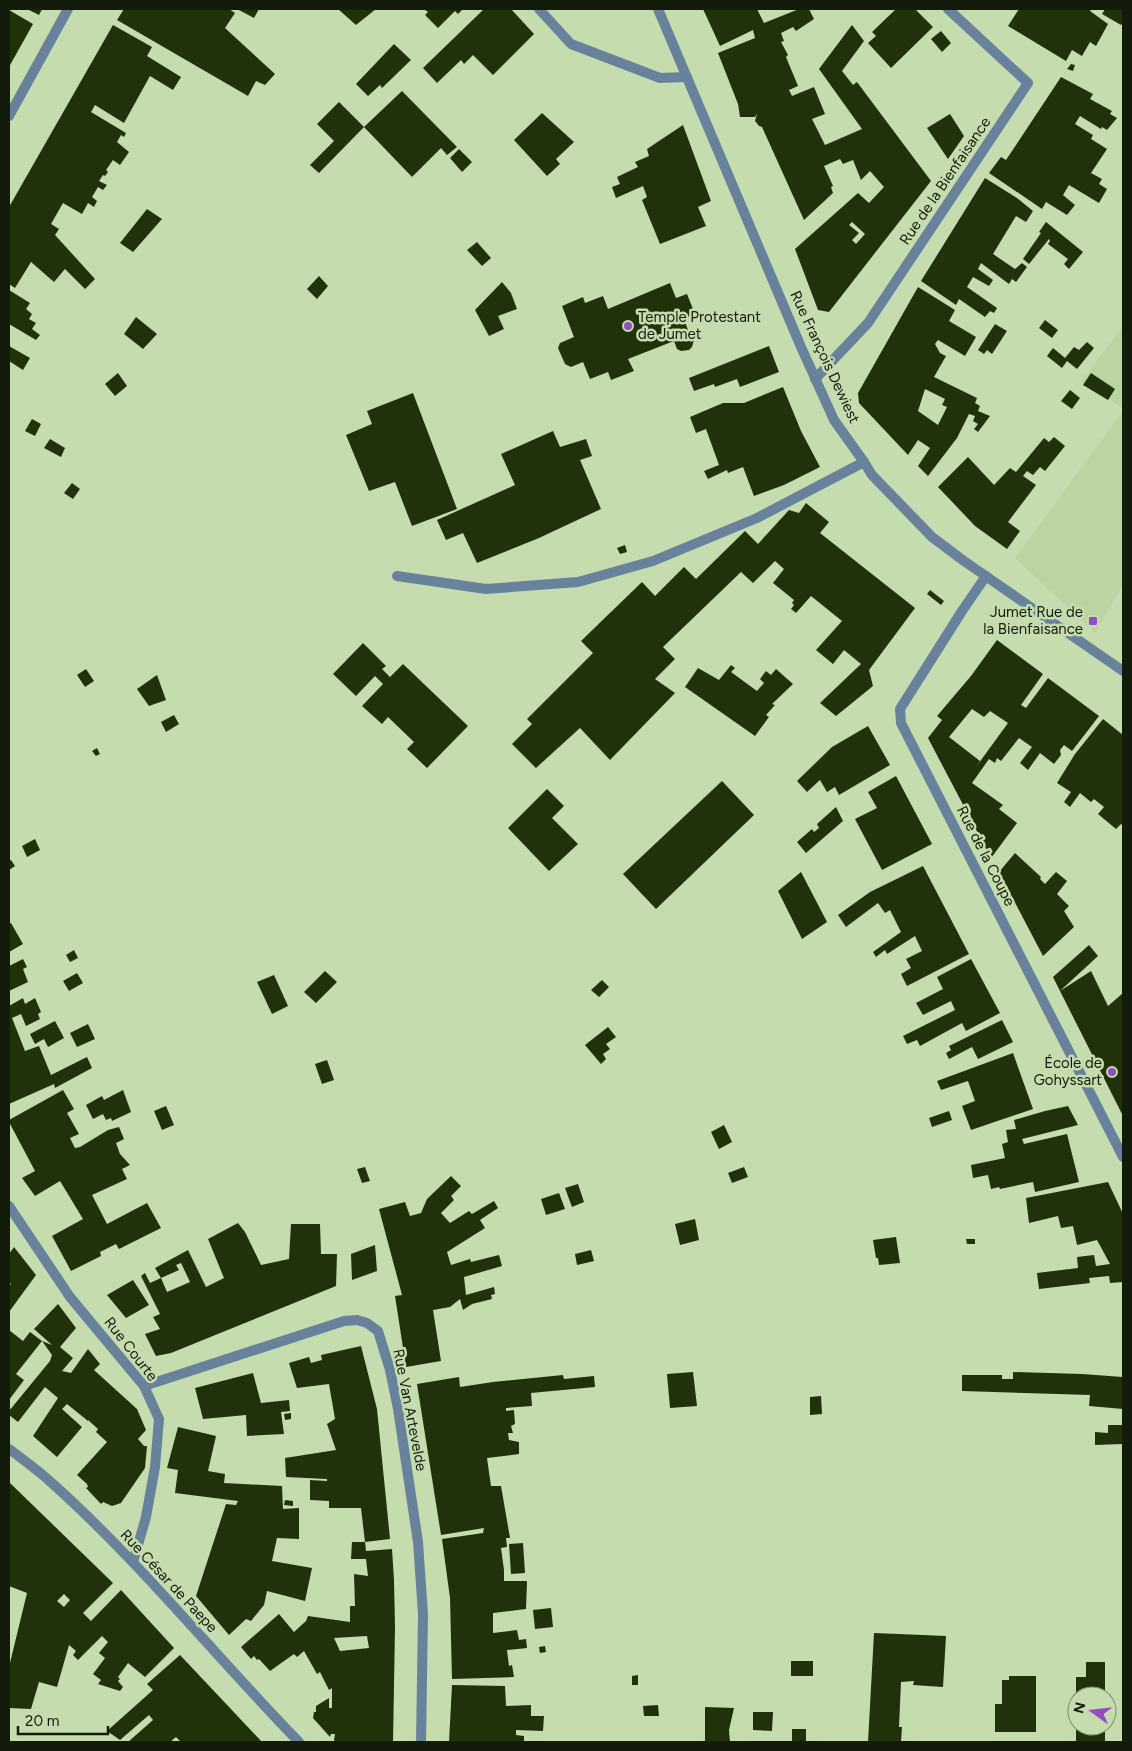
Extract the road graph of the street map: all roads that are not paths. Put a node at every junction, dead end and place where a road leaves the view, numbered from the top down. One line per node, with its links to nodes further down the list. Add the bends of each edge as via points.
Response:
1 (68, 9): 6 (street)
2 (539, 9): 5 (street, via 571,44 660,78)
3 (658, 9): 5 (street, Rue François Dewiest)
4 (948, 9): 7 (street, Rue de la Bienfaisance, via 1028,83 868,323)
5 (687, 77): 7 (street, Rue François Dewiest)
6 (9, 116)
7 (815, 379): 8 (street, Rue François Dewiest, via 834,420)
8 (864, 462): 9 (street, via 757,518 653,561 578,582 486,589); 10 (street, Rue François Dewiest, via 872,475 932,537)
9 (396, 576)
10 (986, 576): 11 (street, Rue François Dewiest); 12 (street, Rue de la Coupe, via 900,709 901,723)
11 (1123, 671)
12 (1123, 1157)
13 (9, 1206): 14 (street, Rue Courte, via 70,1297)
14 (144, 1386): 16 (street, Rue Courte, via 159,1419 152,1486); 18 (street, Rue Van Artevelde, via 344,1321 357,1320 378,1331 398,1408 418,1542 423,1614)
15 (9, 1449): 16 (street, Rue César de Paepe, via 53,1483)
16 (133, 1562): 17 (street, Rue César de Paepe)
17 (299, 1742)
18 (421, 1742)

